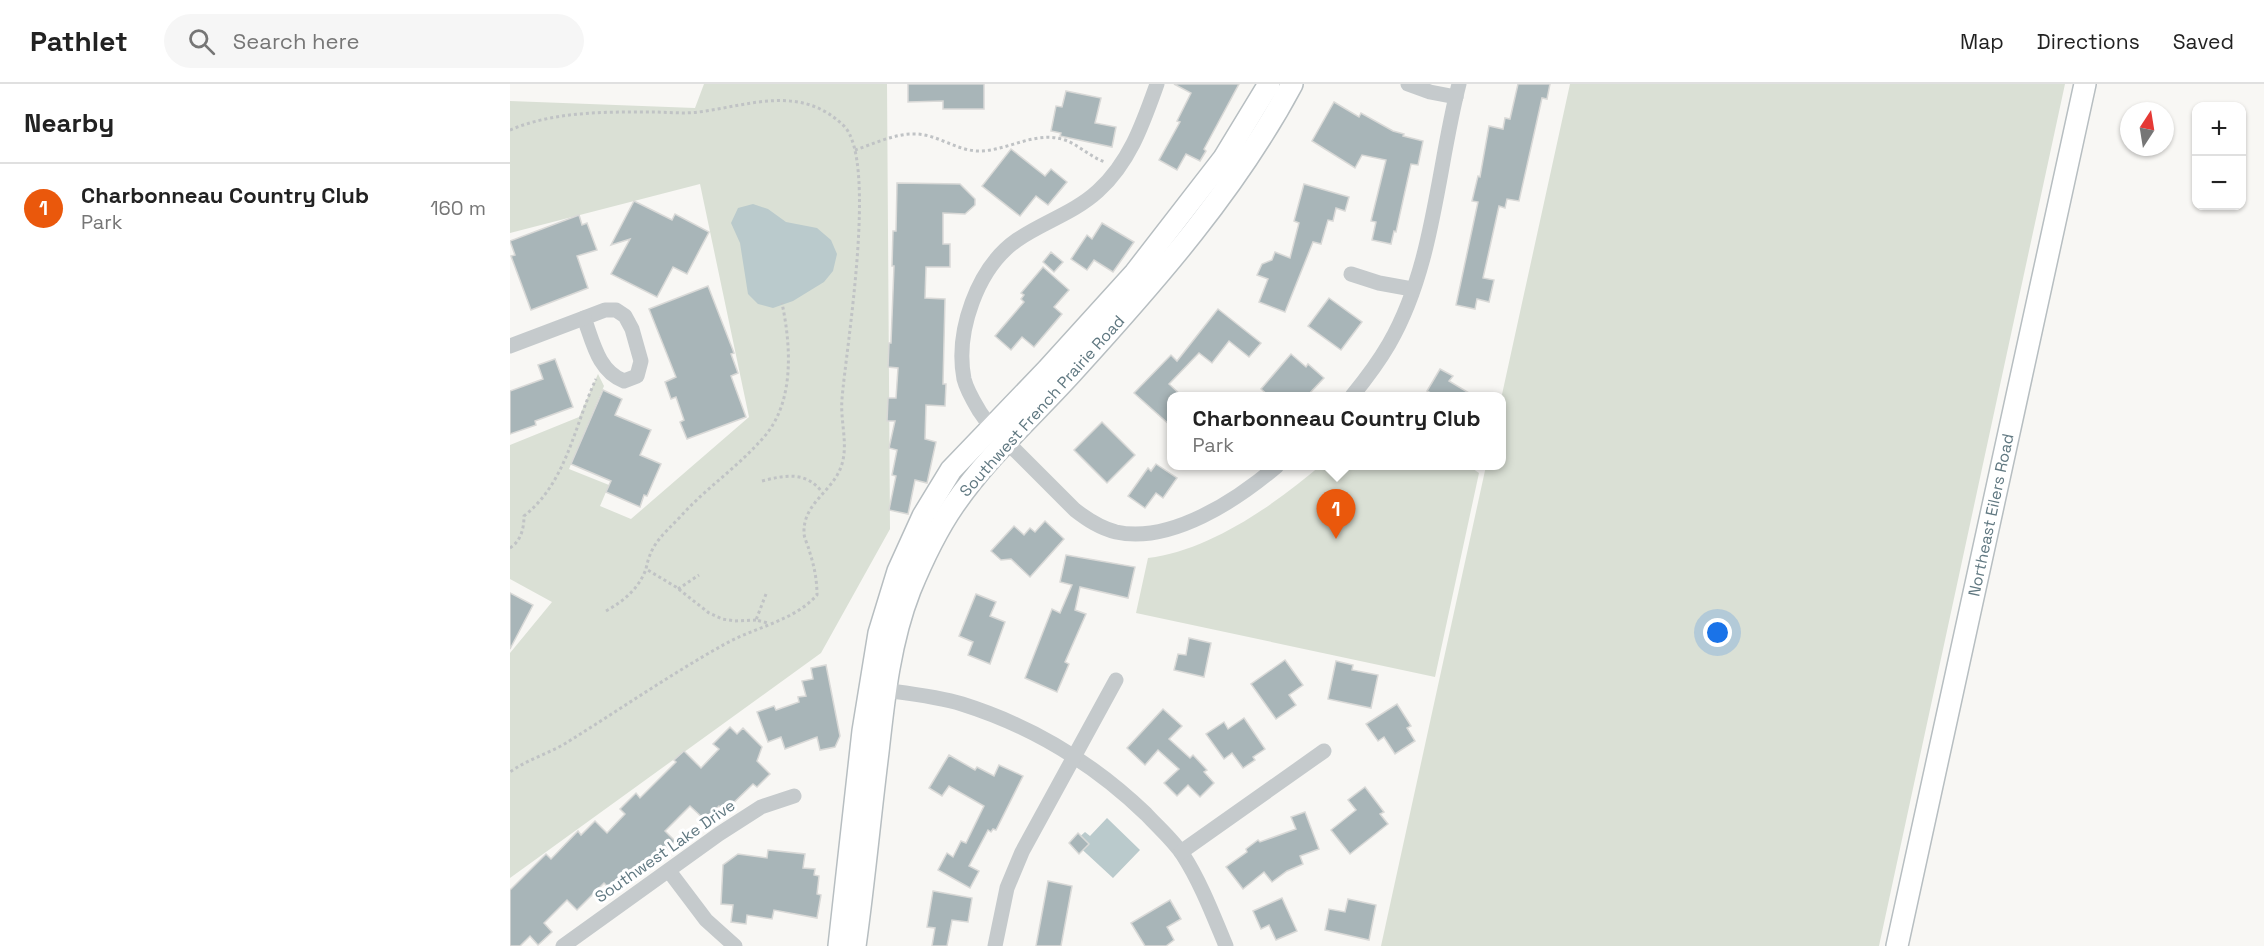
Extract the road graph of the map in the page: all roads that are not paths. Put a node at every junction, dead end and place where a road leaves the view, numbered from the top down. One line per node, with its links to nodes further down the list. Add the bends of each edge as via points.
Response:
1 (1157, 84): 12 (street, via 1131,149 1110,179 1071,212 1015,241 980,282 967,320 964,379 970,395)
2 (1269, 84): 12 (street, Southwest French Prairie Road, via 1224,158 1135,273 1047,370)
3 (1292, 84): 12 (street, Southwest French Prairie Road, via 1238,173 1149,288 1041,407)
4 (1408, 84): 6 (street, via 1430,92)
5 (2085, 84): 27 (street, Northeast Eilers Road)
6 (1457, 90): 8 (street, via 1435,205)
7 (1351, 274): 8 (street)
8 (1412, 289): 11 (street, via 1389,343)
9 (584, 318): 9 (street, via 605,310 616,310 625,316 641,361 637,376 624,381 612,377 603,367); 10 (street)
10 (510, 346)
11 (1355, 392)
12 (998, 434): 13 (street, via 1088,520 1128,534 1158,532 1215,509); 15 (street, Southwest French Prairie Road, via 951,470 923,516 897,571 885,610)
13 (1271, 470)
14 (1116, 680): 17 (street)
15 (877, 690): 17 (street, via 961,704 1032,733); 23 (street, Southwest French Prairie Road); 24 (street, Southwest French Prairie Road)
16 (1324, 751): 19 (street)
17 (1074, 756): 19 (street, via 1122,791); 25 (street, via 1022,852 1007,888)
18 (794, 796): 20 (street, Southwest Lake Drive, via 761,807)
19 (1181, 852): 26 (street)
20 (669, 872): 21 (street, Southwest Lake Drive); 22 (street, via 706,920)
21 (563, 946)
22 (735, 946)
23 (839, 946)
24 (855, 946)
25 (994, 946)
26 (1226, 946)
27 (1897, 946)

